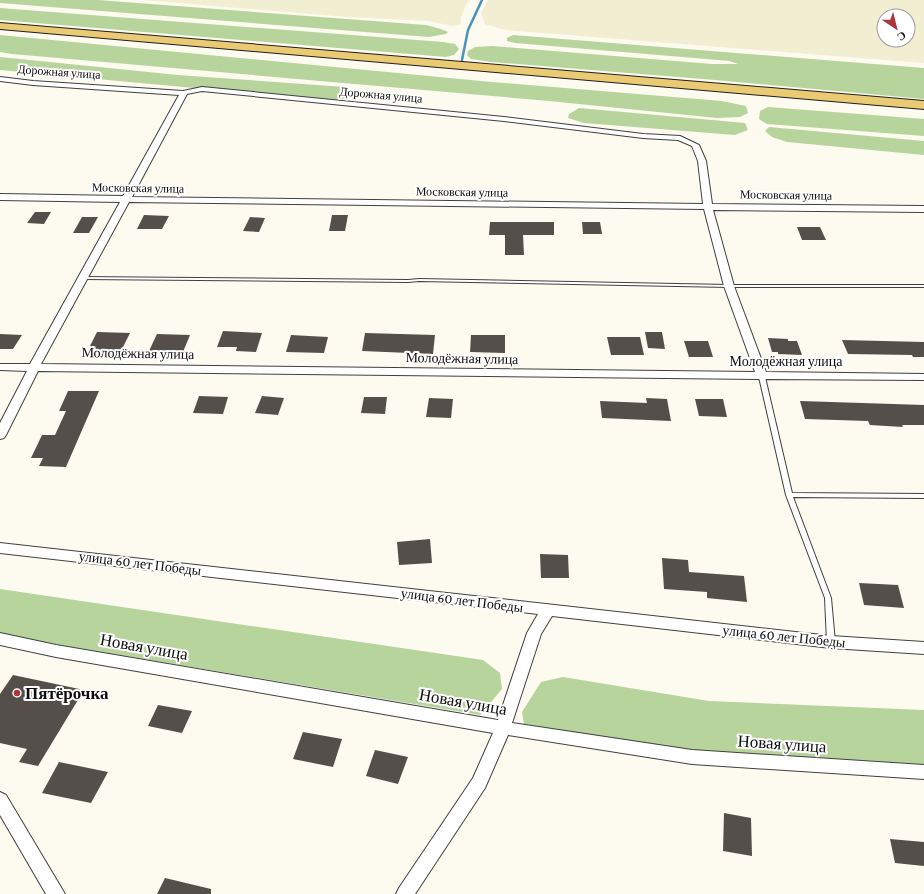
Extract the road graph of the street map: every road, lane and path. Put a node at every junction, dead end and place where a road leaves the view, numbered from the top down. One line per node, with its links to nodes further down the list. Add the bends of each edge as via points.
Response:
1 (0, 26): 4 (main road)
2 (0, 79): 3 (street, Дорожная улица)
3 (184, 93): 6 (street); 7 (street, Дорожная улица, via 202,89 680,138 695,145 702,161)
4 (924, 106)
5 (0, 197): 6 (street, Московская улица)
6 (126, 200): 7 (street, Московская улица); 9 (street)
7 (708, 206): 8 (street, Московская улица); 10 (street, Дорожная улица)
8 (924, 209)
9 (84, 278): 10 (lane, via 419,280); 13 (street)
10 (729, 286): 11 (lane); 14 (street, Дорожная улица)
11 (924, 286)
12 (0, 366): 13 (street, Молодёжная улица)
13 (34, 367): 14 (street, Молодёжная улица); 16 (street)
14 (762, 376): 15 (street, Молодёжная улица); 17 (lane)
15 (924, 377)
16 (0, 435)
17 (789, 495): 18 (lane); 22 (lane, via 828,598)
18 (924, 496)
19 (0, 548): 20 (street, улица 60 лет Победы)
20 (548, 610): 22 (street, улица 60 лет Победы); 24 (street, via 534,633)
21 (0, 639): 24 (street, Новая улица, via 56,651)
22 (831, 642): 23 (street, улица 60 лет Победы)
23 (924, 648)
24 (504, 728): 25 (street, Новая улица, via 692,757); 28 (street, via 479,783)
25 (924, 772)
26 (0, 800): 27 (street)
27 (56, 894)
28 (405, 894)

